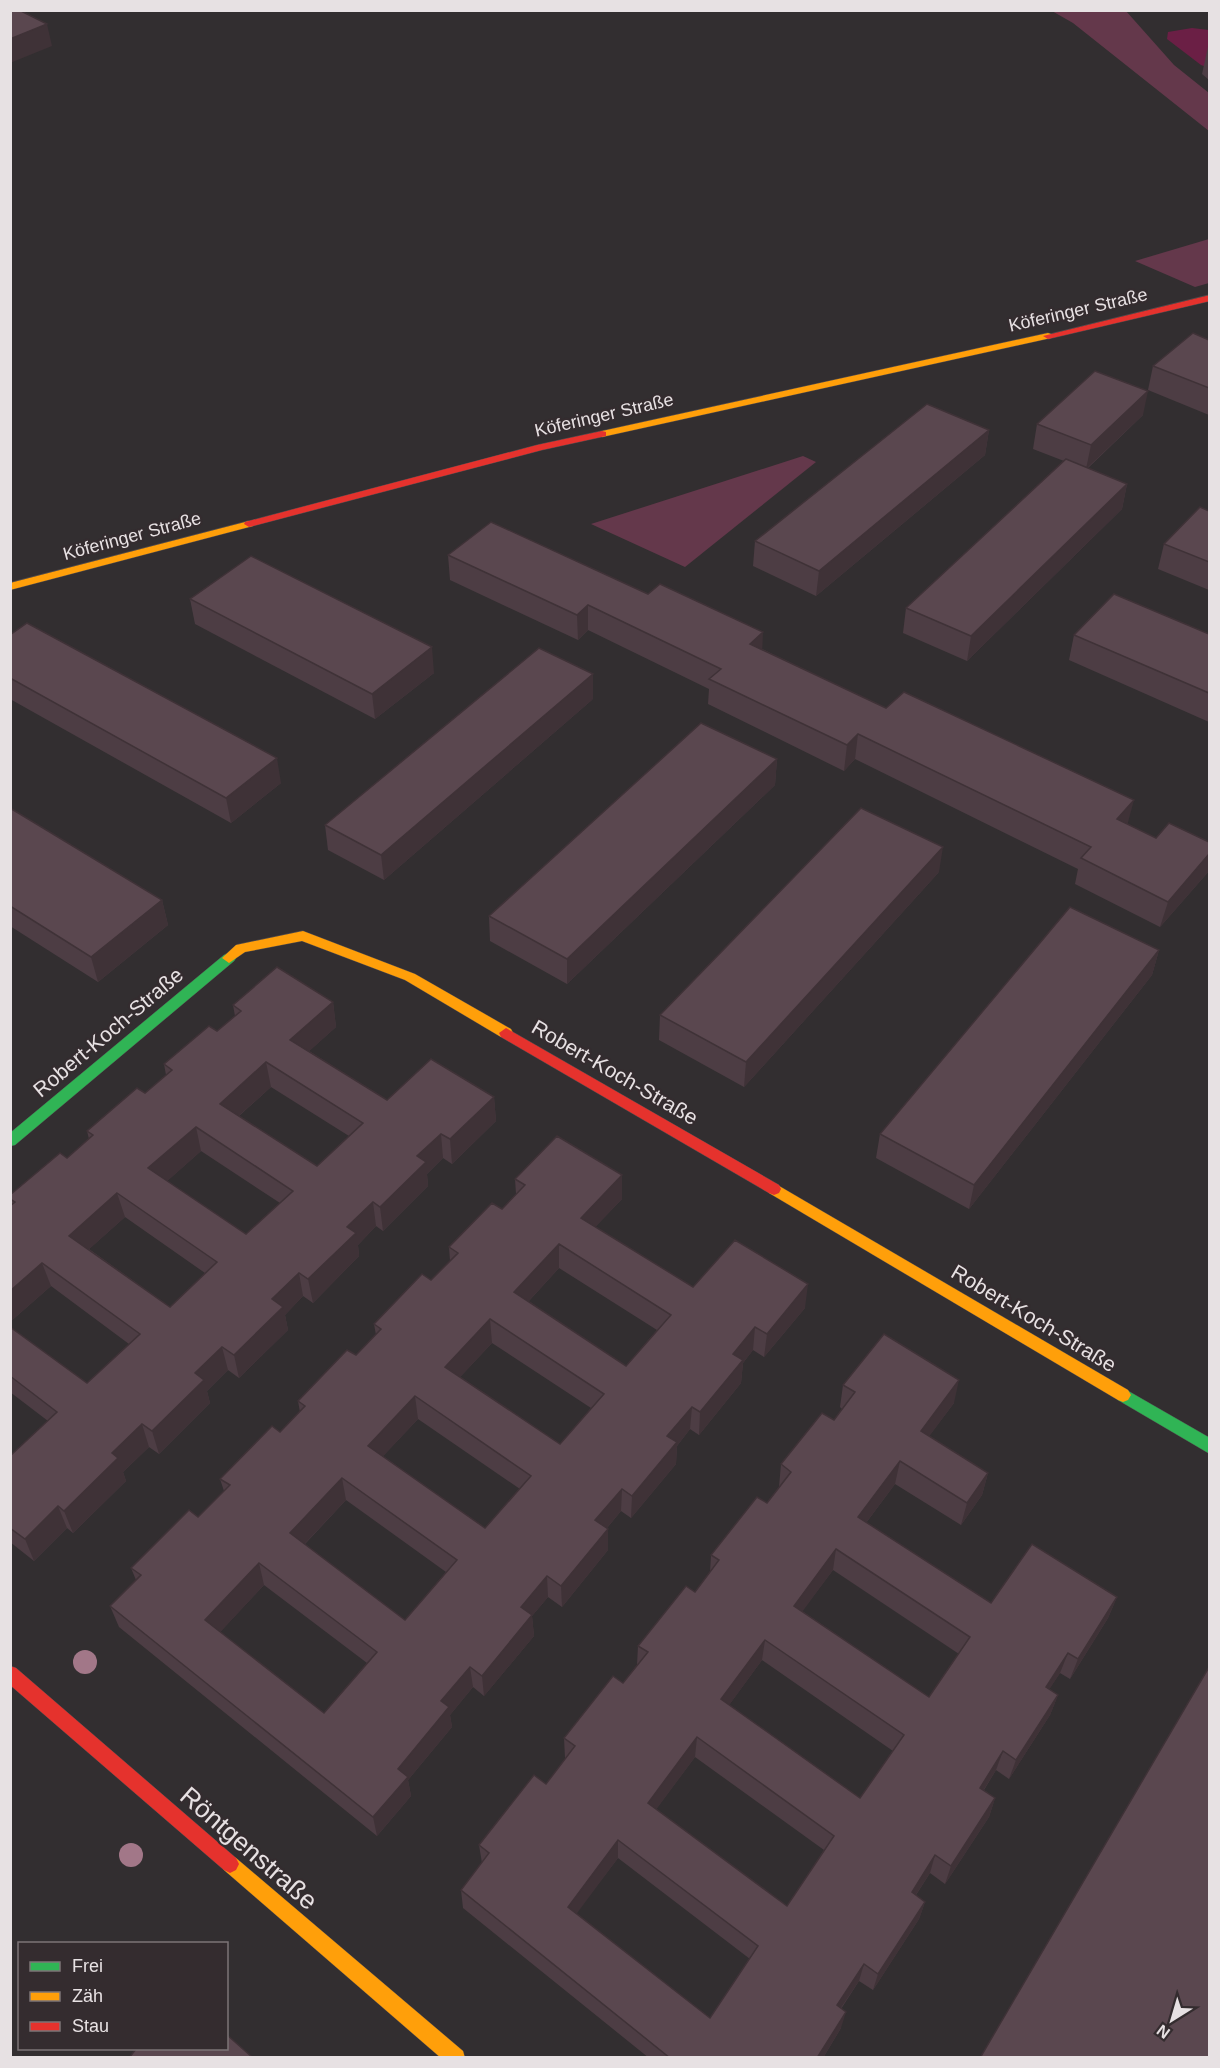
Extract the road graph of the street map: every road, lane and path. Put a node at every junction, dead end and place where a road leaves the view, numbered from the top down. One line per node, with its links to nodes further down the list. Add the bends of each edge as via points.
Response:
1 (1209, 298): 2 (street, Köferinger Straße, via 540,447)
2 (10, 587)
3 (10, 1141): 4 (street, Robert-Koch-Straße, via 241,948 303,936 410,977)
4 (1209, 1447)
5 (10, 1674): 6 (street, Röntgenstraße)
6 (456, 2058)

